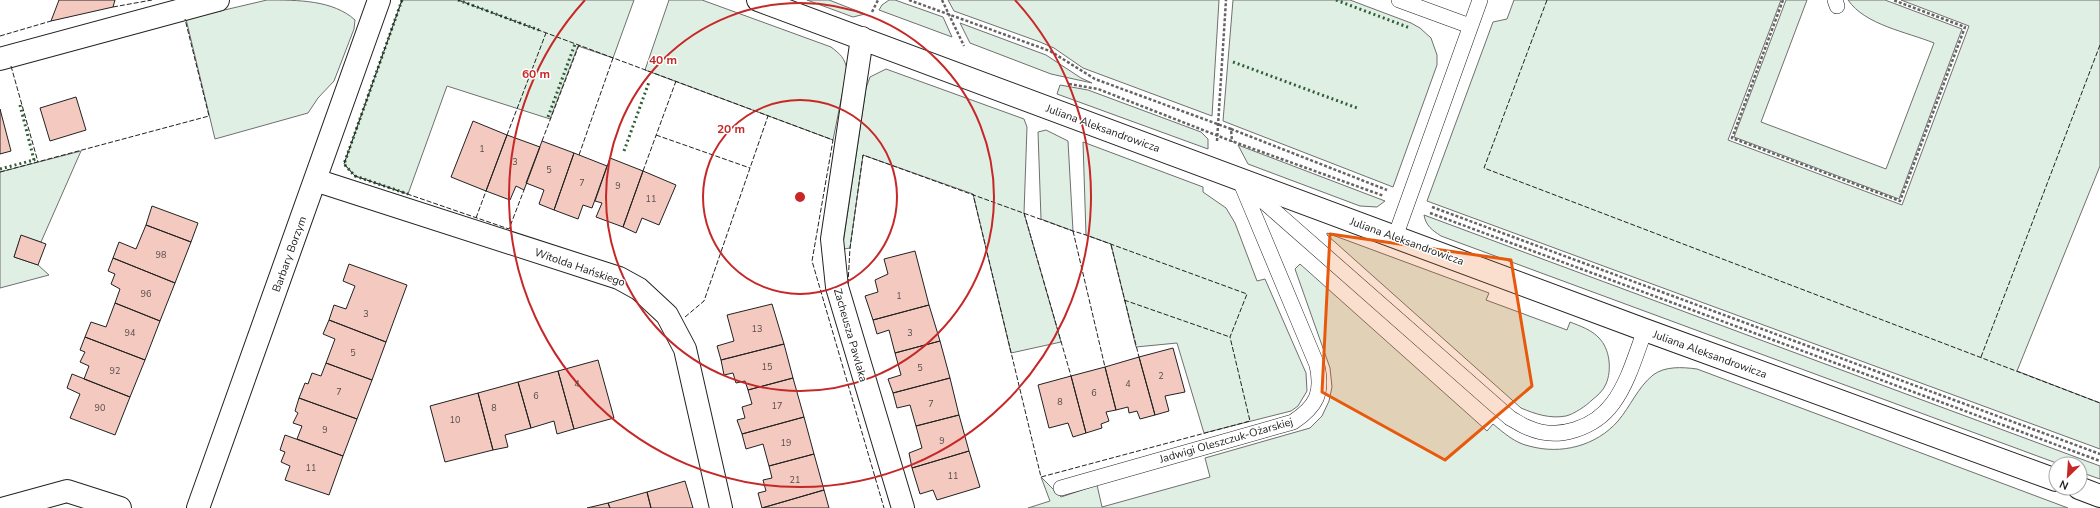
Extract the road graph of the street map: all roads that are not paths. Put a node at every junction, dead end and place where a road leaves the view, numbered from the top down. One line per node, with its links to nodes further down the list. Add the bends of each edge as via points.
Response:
1 (218, 0): 8 (street)
2 (758, 0): 7 (street, Juliana Aleksandrowicza)
3 (1399, 0): 6 (lane)
4 (1480, 0): 6 (lane)
5 (373, 2): 10 (street, Barbary Borzym)
6 (1470, 26): 11 (lane)
7 (862, 38): 9 (street, Juliana Aleksandrowicza); 21 (street, Zacheusza Pawlaka, via 832,239 836,286)
8 (0, 58)
9 (1234, 177): 11 (street, Juliana Aleksandrowicza); 12 (lane, via 1510,418 1530,429 1558,433 1578,429 1596,421 1614,403); 14 (lane, Jadwigi Oleszczuk-Ożarskiej, via 1317,365 1321,383 1316,401 1308,412 1293,422)
10 (315, 180): 19 (street, Barbary Borzym); 20 (street, Witolda Hańskiego, via 619,278 639,289 667,315 685,348)
11 (1395, 237): 12 (street, Juliana Aleksandrowicza)
12 (1646, 330): 13 (street, Juliana Aleksandrowicza)
13 (2048, 477)
14 (1061, 488)
15 (2088, 491): 16 (street)
16 (2100, 496)
17 (5, 508): 18 (street, via 67,491)
18 (120, 508)
19 (198, 508)
20 (721, 508)
21 (904, 508)

